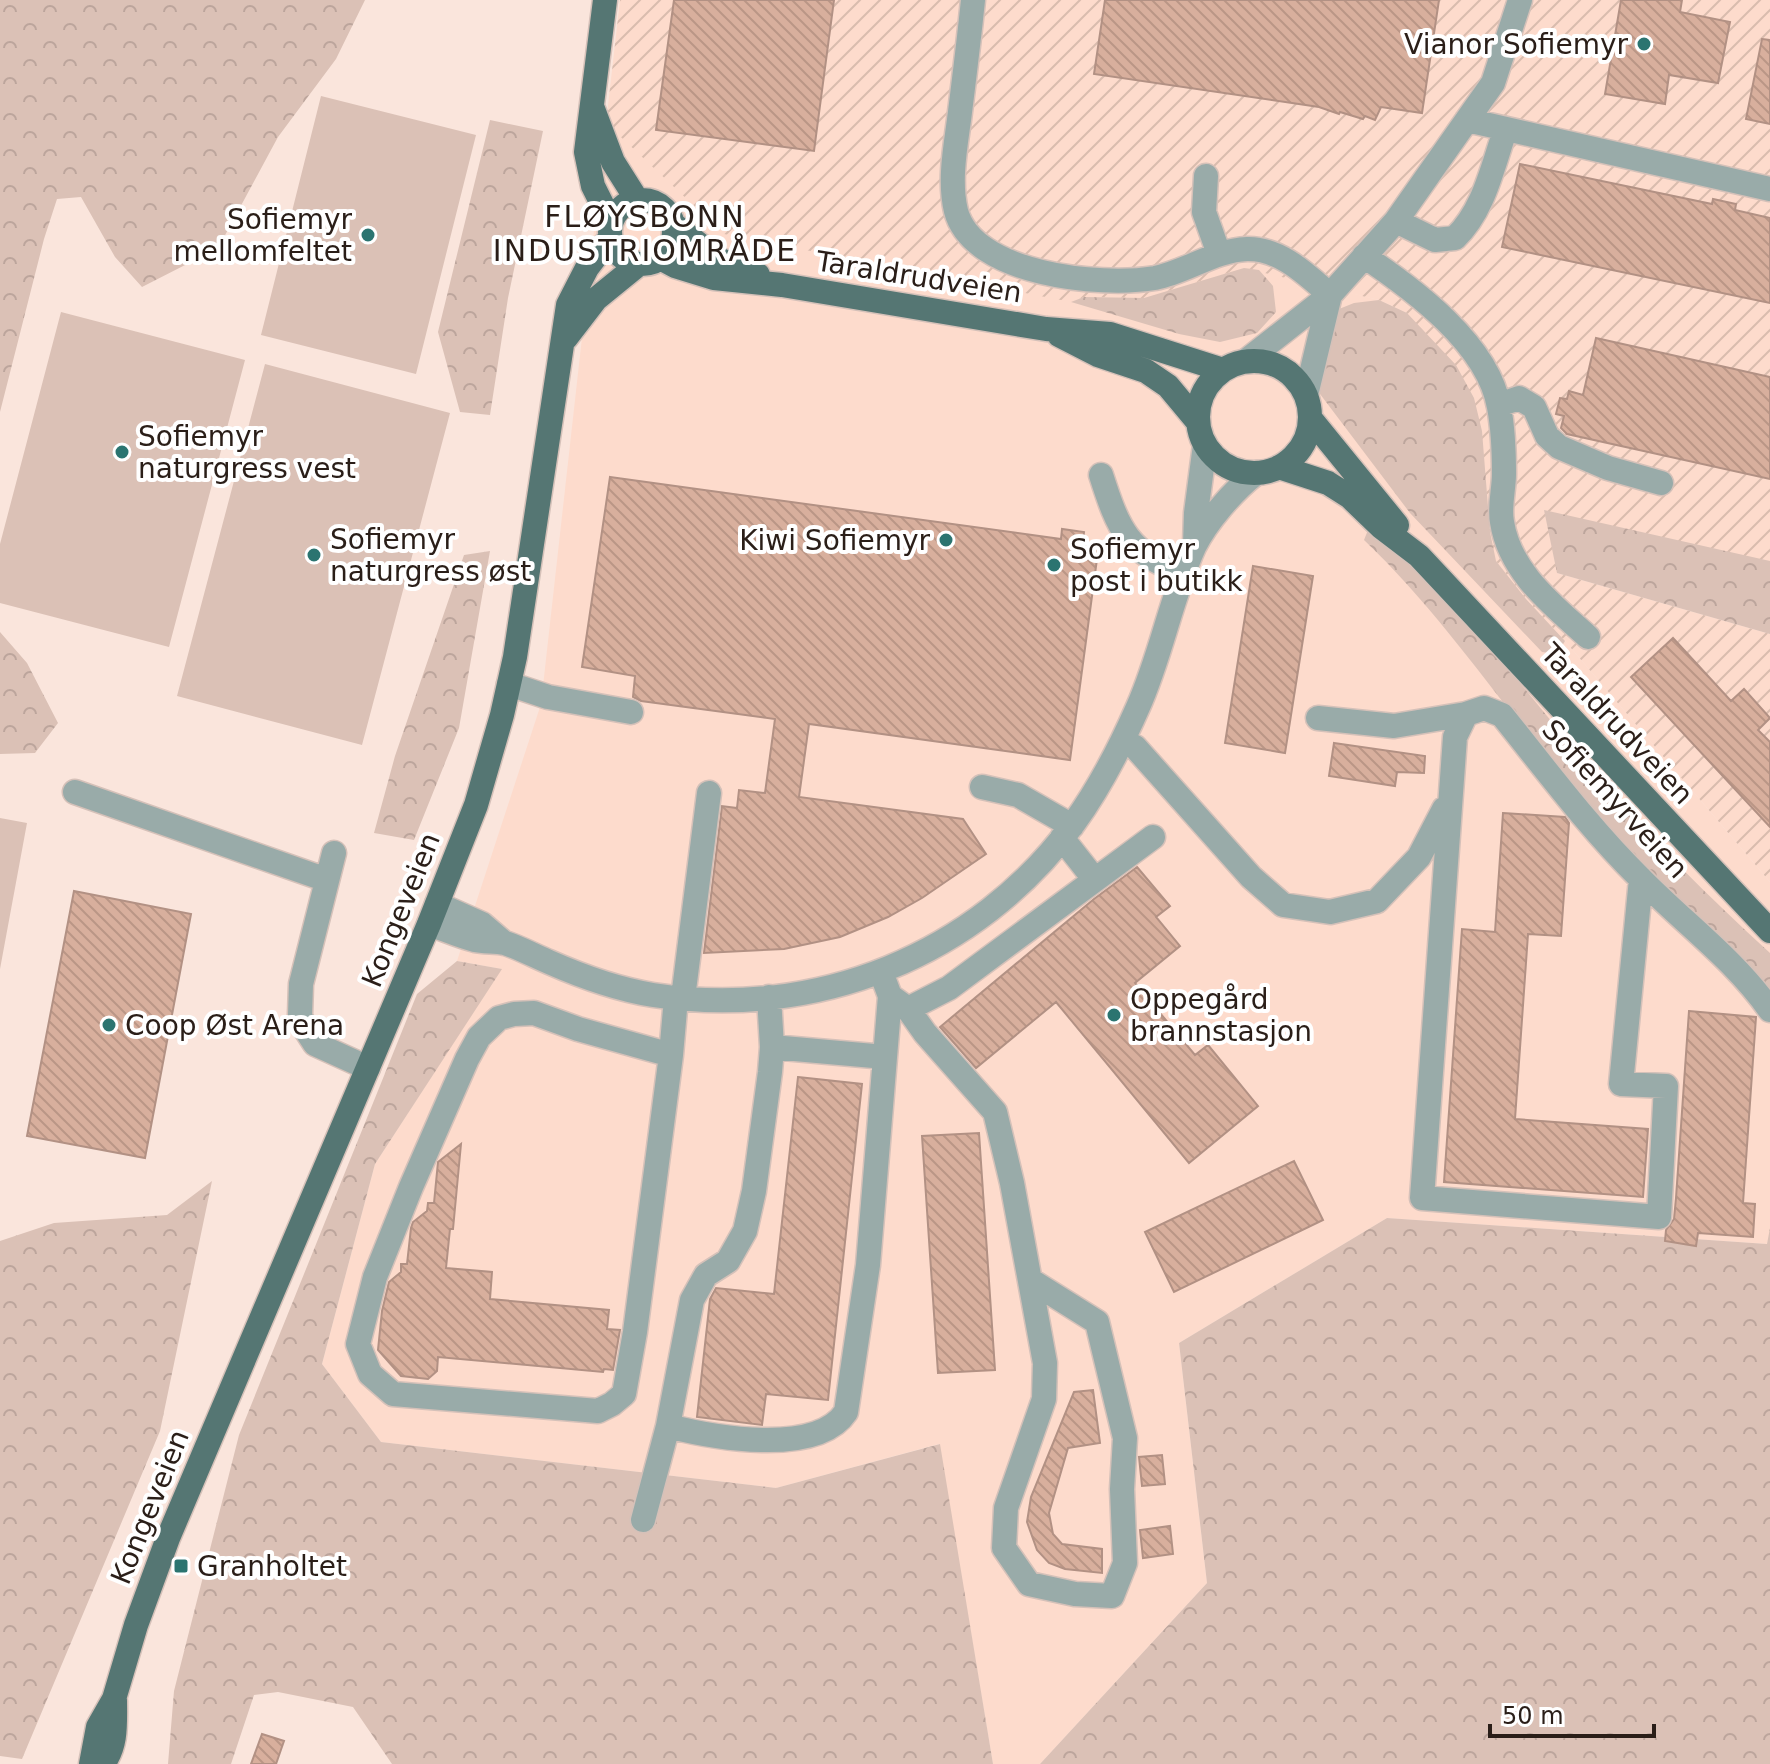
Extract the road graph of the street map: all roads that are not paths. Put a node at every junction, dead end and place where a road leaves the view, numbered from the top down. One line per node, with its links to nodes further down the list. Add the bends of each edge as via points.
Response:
1 (605, 0): 4 (main road)
2 (973, 0): 13 (street, via 953,169 956,212 970,236 992,254 1030,269 1073,277 1155,278)
3 (1520, 0): 5 (street, via 1493,83)
4 (591, 105): 9 (main road, via 613,162); 12 (main road, via 587,162)
5 (1467, 120): 6 (street); 10 (street)
6 (1505, 131): 8 (street); 10 (street, via 1478,208 1455,238 1435,240)
7 (1206, 176): 13 (street, via 1204,212)
8 (1770, 189)
9 (637, 200): 11 (main road, via 660,205); 12 (main road, via 621,207)
10 (1396, 221): 14 (street)
11 (673, 224): 15 (main road, via 672,243); 16 (main road, Taraldrudveien, via 718,259)
12 (611, 230): 15 (main road, via 621,257); 19 (main road, Kongeveien, via 568,305)
13 (1219, 254): 17 (street, via 1248,249 1274,254)
14 (1364, 256): 17 (street); 21 (street, via 1414,290 1453,327 1483,368)
15 (650, 261): 16 (main road, Taraldrudveien, via 714,278); 19 (main road, Kongeveien, via 596,299)
16 (782, 285): 18 (main road, Taraldrudveien)
17 (1330, 295): 20 (street); 22 (street)
18 (1046, 329): 20 (main road, Taraldrudveien, via 1110,334); 23 (main road, Taraldrudveien, via 1146,371 1168,386)
19 (564, 340): 31 (main road, Kongeveien)
20 (1235, 365): 22 (main road, via 1258,361 1282,368 1300,384); 23 (main road, via 1209,383 1201,397)
21 (1499, 405): 26 (street, via 1519,398 1534,407 1547,436 1559,447); 30 (street, via 1501,522 1513,555 1533,587)
22 (1308, 406): 24 (main road, via 1309,430 1302,447); 28 (main road, Taraldrudveien)
23 (1201, 434): 24 (main road, via 1212,455 1228,467); 27 (street)
24 (1267, 470): 27 (street, via 1226,500); 28 (main road, Taraldrudveien, via 1328,483)
25 (1101, 475): 29 (street, via 1130,544)
26 (1661, 483)
27 (1195, 545): 29 (street)
28 (1419, 556): 47 (main road, Taraldrudveien)
29 (1185, 573): 35 (street)
30 (1588, 637)
31 (509, 684): 32 (street); 46 (main road, Kongeveien, via 476,805)
32 (631, 712)
33 (1466, 714): 34 (street, Sofiemyrveien, via 1394,726); 39 (street, via 1455,737); 43 (street, Sofiemyrveien, via 1484,708 1502,715)
34 (1318, 718)
35 (1123, 741): 39 (street, via 1135,747 1251,877 1283,905 1330,912 1377,901 1419,857); 40 (street)
36 (982, 787): 40 (street, via 1018,795)
37 (75, 792): 44 (street)
38 (709, 793): 50 (street)
39 (1450, 795): 43 (street, via 1422,1198 1659,1217 1666,1086 1621,1084)
40 (1067, 832): 45 (street); 48 (street, via 1019,886 966,929)
41 (1153, 837): 45 (street)
42 (334, 853): 44 (street)
43 (1641, 879): 52 (street, Sofiemyrveien, via 1753,986)
44 (327, 880): 56 (street, via 301,984 300,1015 315,1044)
45 (1095, 880): 51 (street, via 949,988)
46 (433, 914): 50 (street, via 482,924 504,943 616,987); 56 (main road, Kongeveien)
47 (1770, 931)
48 (881, 972): 49 (street); 51 (street)
49 (769, 997): 50 (street); 53 (street)
50 (680, 998): 54 (street)
51 (899, 1002): 55 (street); 57 (street, via 995,1112)
52 (1770, 1010)
53 (772, 1047): 55 (street); 58 (street, via 745,1231 728,1261 706,1275 692,1300)
54 (671, 1055): 54 (street, via 534,1013 499,1018 479,1037 375,1277 358,1344 370,1374 393,1394 598,1411 624,1394)
55 (885, 1057): 58 (street, via 868,1265 846,1412 817,1433 782,1439 740,1441)
56 (368, 1068): 60 (main road, Kongeveien, via 168,1538)
57 (1030, 1280): 57 (street, via 1045,1363 1044,1399 1006,1508 1004,1548 1029,1584 1112,1596 1125,1563 1125,1438 1097,1322)
58 (668, 1426): 59 (street)
59 (643, 1520)
60 (114, 1699): 61 (main road, Kongeveien, via 98,1727); 62 (main road, Kongeveien, via 115,1733)
61 (91, 1764)
62 (103, 1764)

